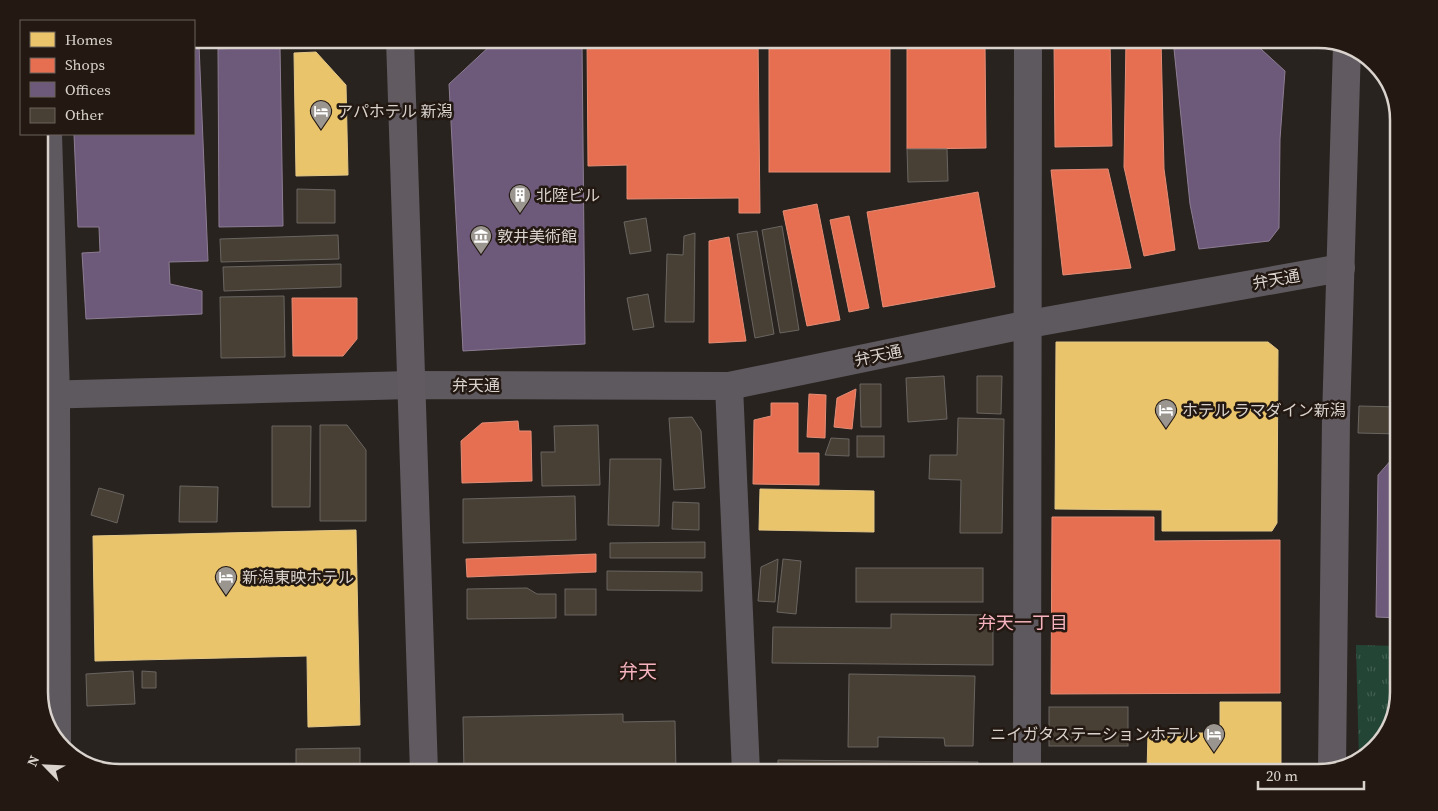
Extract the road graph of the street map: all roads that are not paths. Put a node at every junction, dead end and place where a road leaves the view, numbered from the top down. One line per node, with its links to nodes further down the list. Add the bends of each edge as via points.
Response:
1 (400, 48): 6 (street)
2 (1028, 48): 5 (street)
3 (1347, 53): 4 (street)
4 (1341, 268): 5 (street, 弁天通); 11 (street)
5 (1029, 324): 7 (street, 弁天通); 14 (street)
6 (410, 385): 7 (street, 弁天通); 8 (street, 弁天通); 12 (street)
7 (729, 386): 13 (street)
8 (48, 395)
9 (48, 430): 10 (street)
10 (57, 727)
11 (1332, 762)
12 (424, 764)
13 (746, 764)
14 (1028, 764)

